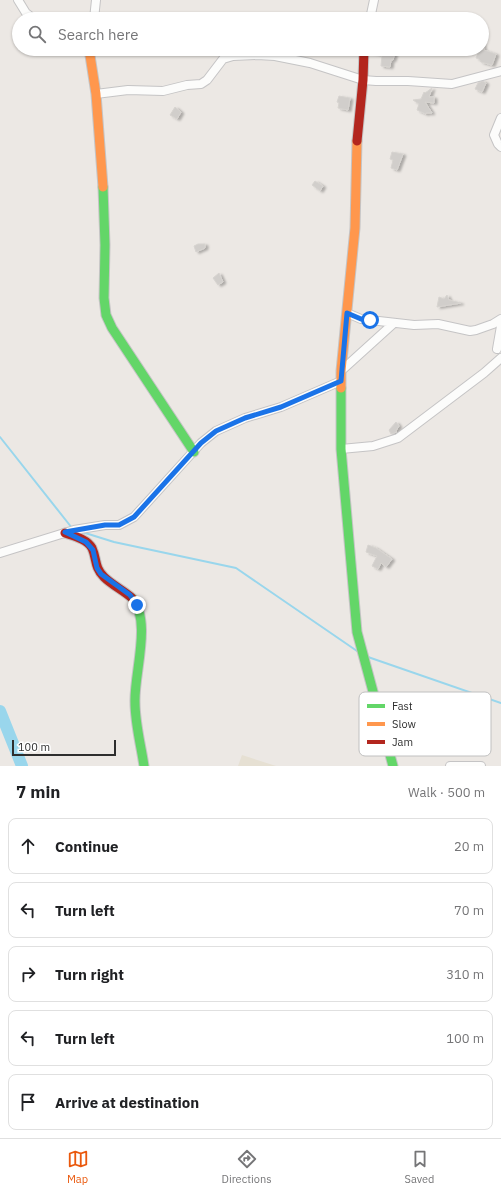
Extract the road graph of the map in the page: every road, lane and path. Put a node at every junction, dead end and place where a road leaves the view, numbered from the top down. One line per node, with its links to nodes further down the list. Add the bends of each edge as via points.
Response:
1 (18, 0): 4 (street)
2 (96, 0): 5 (street)
3 (374, 0): 6 (street)
4 (25, 12)
5 (95, 12)
6 (371, 12)
7 (90, 56): 13 (street)
8 (233, 56): 13 (street, via 223,59 201,84 168,90 128,90)
9 (275, 56): 12 (street)
10 (363, 56): 12 (street)
11 (501, 71): 12 (street, via 452,84)
12 (363, 80): 16 (street, via 358,133 355,228)
13 (96, 94): 25 (street, via 102,164 106,315)
14 (501, 118): 15 (street, via 494,135)
15 (501, 147)
16 (347, 313): 18 (street, via 361,319); 22 (street)
17 (501, 319): 18 (street, via 470,331 438,324 414,325)
18 (394, 322): 22 (street)
19 (501, 326): 20 (street)
20 (497, 349)
21 (501, 358): 24 (street, via 398,438 373,446)
22 (341, 371): 23 (street)
23 (341, 381): 24 (street); 25 (street, via 226,426 209,436)
24 (341, 449): 28 (street, via 357,632)
25 (194, 452): 26 (street, via 127,522)
26 (65, 532): 27 (street); 30 (street, via 86,542 93,550 101,574 130,595 141,615 135,695)
27 (0, 553)
28 (374, 692)
29 (391, 756): 31 (street)
30 (144, 766)
31 (393, 766)
32 (450, 766): 33 (street)
33 (481, 766)

